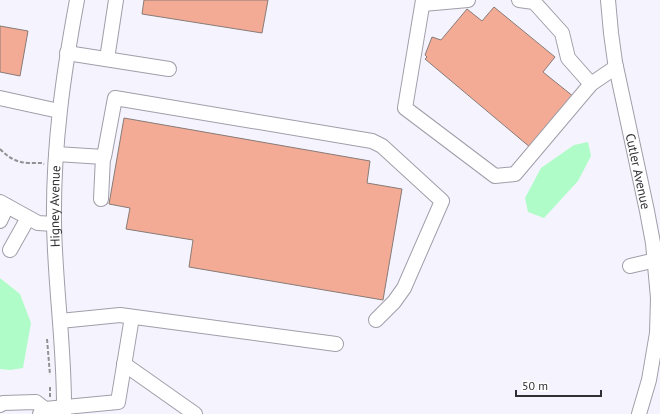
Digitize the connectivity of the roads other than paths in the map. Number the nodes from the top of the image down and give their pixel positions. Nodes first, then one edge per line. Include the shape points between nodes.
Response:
1 (116, 0) edge
2 (468, 0) edge
3 (519, 0) edge
4 (608, 0) edge
5 (74, 1) edge
6 (423, 2) edge
7 (67, 53) junction
8 (107, 59) junction
9 (616, 67) junction
10 (169, 69) dead end
11 (591, 84) junction
12 (0, 98) edge
13 (59, 111) junction
14 (56, 154) junction
15 (103, 157) junction
16 (101, 199) dead end
17 (4, 204) edge
18 (28, 218) junction
19 (0, 221) edge
20 (54, 224) junction
21 (10, 250) dead end
22 (657, 260) edge
23 (630, 266) dead end
24 (132, 317) junction
25 (376, 320) dead end
26 (60, 321) junction
27 (336, 344) dead end
28 (124, 364) junction
29 (0, 405) edge
30 (116, 408) edge
31 (64, 410) edge
32 (43, 411) edge
33 (195, 414) edge
34 (639, 414) edge

1 - 8 street
2 - 6 street
3 - 11 street via 534,2 562,33 568,58
4 - 9 street, Cutler Avenue
5 - 7 street, Higney Avenue
6 - 11 street via 405,108 495,176 515,174
7 - 8 street
7 - 13 street, Higney Avenue
8 - 10 street
9 - 11 street
9 - 22 street, Cutler Avenue
12 - 13 street
13 - 14 street, Higney Avenue
14 - 15 street
14 - 20 street, Higney Avenue
15 - 16 street
15 - 25 street via 115,98 372,140 382,146 442,201 404,288
17 - 18 street
17 - 19 street
18 - 20 street via 38,223
18 - 21 street
20 - 26 street, Higney Avenue
22 - 23 street
22 - 34 street, Cutler Avenue via 657,333 649,380
24 - 26 street via 120,315
24 - 27 street
24 - 28 street
26 - 31 street, Higney Avenue
28 - 30 street
28 - 33 street
29 - 32 street via 36,402
30 - 31 street
31 - 32 street

